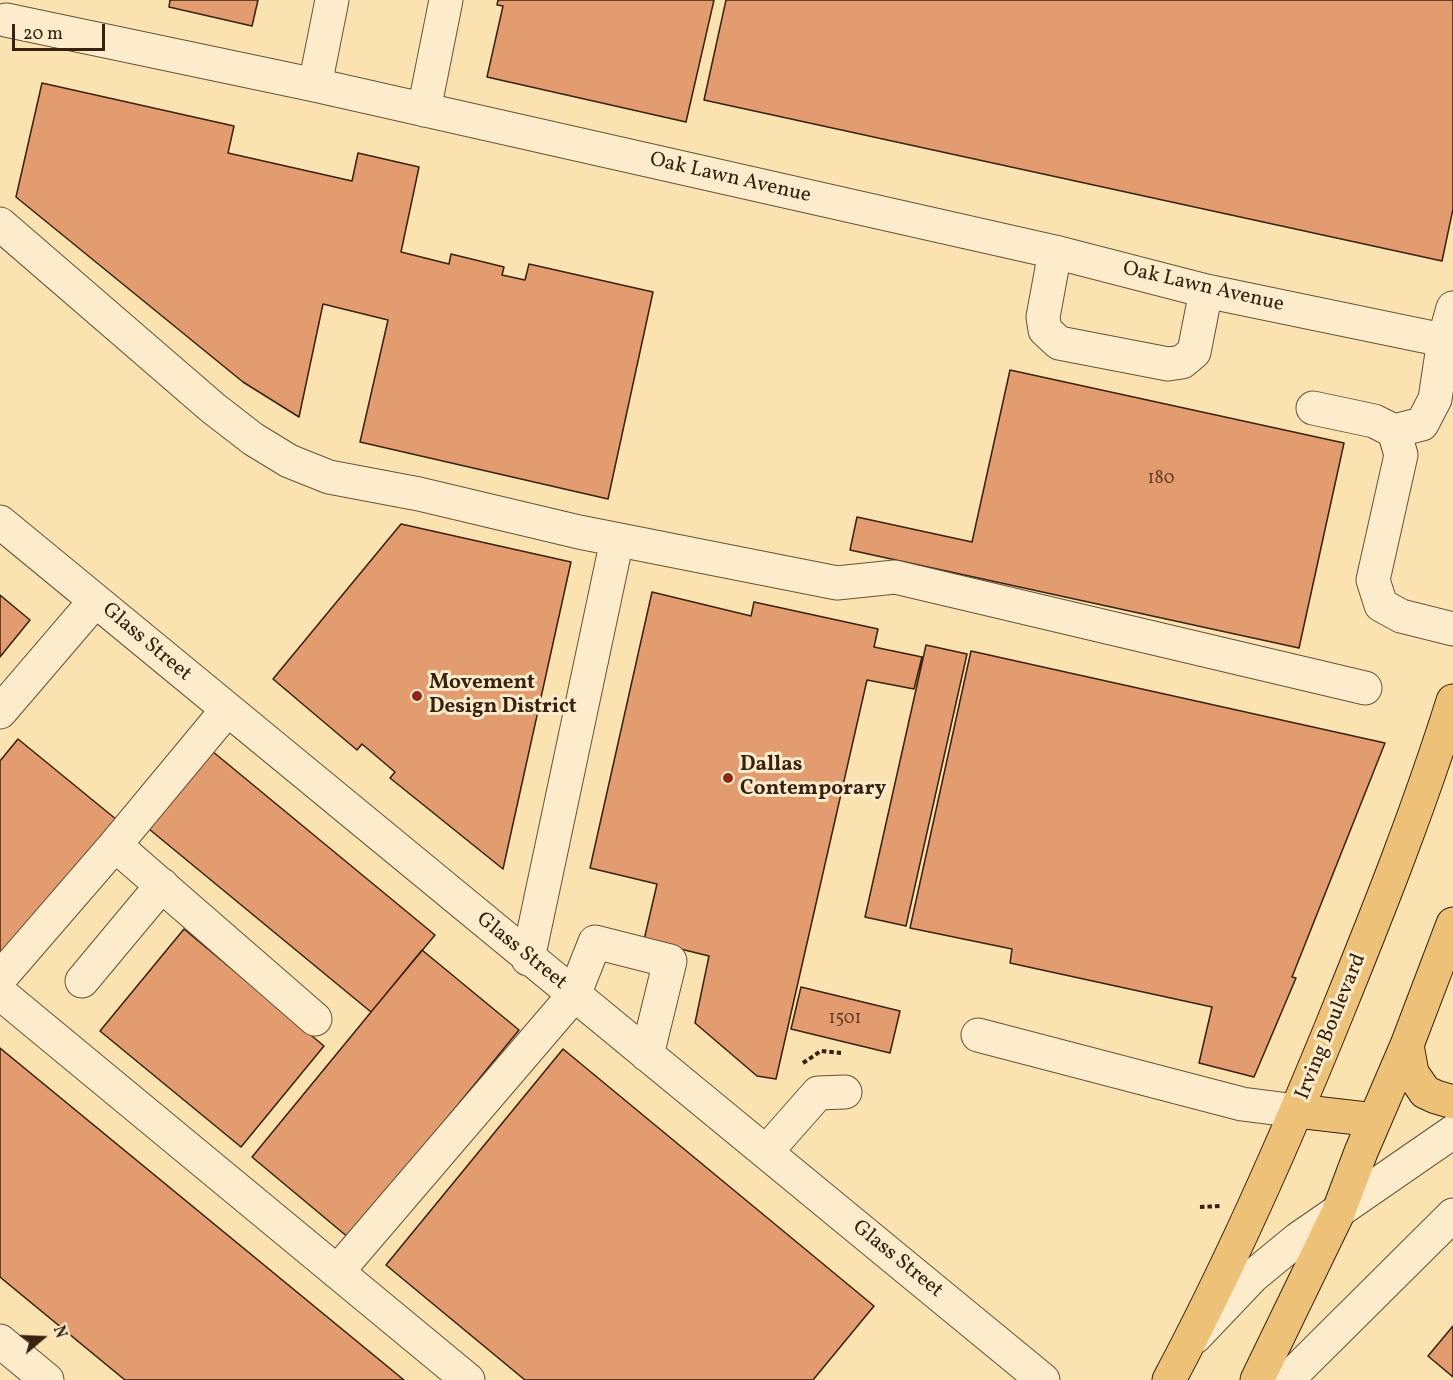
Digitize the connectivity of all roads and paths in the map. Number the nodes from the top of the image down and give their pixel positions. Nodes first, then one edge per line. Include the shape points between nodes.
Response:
1 (332, 0) edge
2 (446, 0) edge
3 (6, 18) edge
4 (315, 85) junction
5 (424, 110) junction
6 (0, 224) edge
7 (1055, 252) junction
8 (1206, 291) junction
9 (1453, 308) edge
10 (1449, 341) edge
11 (1313, 408) dead end
12 (1394, 431) junction
13 (0, 522) edge
14 (617, 540) junction
15 (95, 601) junction
16 (1453, 629) edge
17 (1365, 688) dead end
18 (1453, 701) edge
19 (227, 710) junction
20 (0, 712) edge
21 (116, 845) junction
22 (162, 885) junction
23 (1453, 924) edge
24 (528, 958) junction
25 (0, 978) edge
26 (82, 981) dead end
27 (0, 993) edge
28 (574, 995) junction
29 (315, 1019) dead end
30 (978, 1035) dead end
31 (1407, 1045) junction
32 (647, 1055) junction
33 (845, 1092) dead end
34 (1453, 1102) edge
35 (1297, 1112) junction
36 (1375, 1120) junction
37 (1453, 1132) edge
38 (766, 1152) junction
39 (1226, 1205) dead end
40 (1200, 1207) dead end
41 (1338, 1213) junction
42 (1453, 1215) edge
43 (337, 1272) junction
44 (0, 1341) edge
45 (1188, 1344) junction
46 (47, 1380) edge
47 (468, 1380) edge
48 (1043, 1380) edge
49 (1169, 1380) edge
50 (1257, 1380) edge
51 (1287, 1380) edge

1 - 4 street
2 - 5 street
3 - 4 street, Oak Lawn Avenue
4 - 5 street, Oak Lawn Avenue
5 - 7 street, Oak Lawn Avenue
6 - 14 street via 213,408 289,461 329,477
7 - 8 street, Oak Lawn Avenue
7 - 8 street via 1042,316 1045,330 1059,343 1168,364 1182,362 1194,352
8 - 10 street, Oak Lawn Avenue
9 - 10 street
10 - 12 street via 1435,399 1422,424
11 - 12 street via 1374,421
12 - 16 street via 1401,455 1373,580 1381,604 1401,616
13 - 15 street, Glass Street
14 - 17 street via 837,583 895,577
14 - 24 street
15 - 19 street, Glass Street
15 - 20 street
18 - 35 main road, Irving Boulevard via 1385,897
19 - 21 street
19 - 24 street, Glass Street
21 - 22 street
21 - 25 street
22 - 26 street
22 - 29 street
23 - 31 main road
24 - 28 street, Glass Street
27 - 43 street
28 - 32 street, Glass Street
28 - 32 street via 595,942 670,961
28 - 43 street
30 - 35 street via 1242,1104
31 - 34 main road via 1412,1073 1425,1092
31 - 36 main road
32 - 38 street, Glass Street
33 - 38 street via 818,1093
35 - 36 main road
35 - 45 main road, Irving Boulevard
36 - 41 main road
37 - 41 street
38 - 48 street, Glass Street
39 - 40 path
41 - 45 street via 1253,1276
41 - 50 main road
42 - 51 street
43 - 47 street
44 - 46 street
45 - 49 main road, Irving Boulevard

